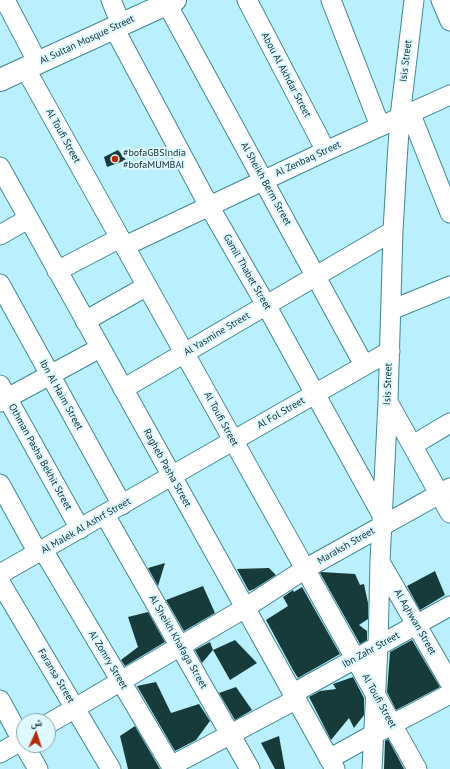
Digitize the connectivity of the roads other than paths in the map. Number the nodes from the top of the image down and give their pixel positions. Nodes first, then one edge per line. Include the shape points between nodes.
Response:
1 (5, 0) edge
2 (112, 0) edge
3 (247, 0) edge
4 (331, 0) edge
5 (414, 0) edge
6 (441, 0) edge
7 (171, 2) edge
8 (450, 21) edge
9 (118, 26) junction
10 (32, 66) junction
11 (0, 80) edge
12 (450, 95) edge
13 (405, 115) junction
14 (380, 126) junction
15 (326, 151) junction
16 (0, 167) edge
17 (264, 180) junction
18 (209, 206) junction
19 (450, 213) edge
20 (28, 219) junction
21 (393, 230) junction
22 (0, 235) edge
23 (122, 242) junction
24 (57, 271) junction
25 (316, 276) junction
26 (0, 284) edge
27 (147, 286) junction
28 (450, 286) edge
29 (266, 305) junction
30 (391, 310) junction
31 (85, 322) junction
32 (100, 348) junction
33 (390, 351) junction
34 (184, 353) junction
35 (364, 365) junction
36 (50, 375) junction
37 (123, 389) junction
38 (315, 393) junction
39 (3, 395) edge
40 (388, 402) junction
41 (450, 424) edge
42 (233, 441) junction
43 (413, 445) junction
44 (172, 476) junction
45 (0, 484) edge
46 (444, 491) edge
47 (122, 505) junction
48 (450, 513) edge
49 (105, 514) junction
50 (381, 521) junction
51 (80, 529) junction
52 (40, 551) junction
53 (380, 561) junction
54 (305, 569) junction
55 (0, 574) edge
56 (0, 582) edge
57 (450, 606) edge
58 (245, 608) junction
59 (416, 625) junction
60 (180, 646) junction
61 (378, 646) junction
62 (355, 659) junction
63 (121, 681) junction
64 (450, 683) edge
65 (450, 694) edge
66 (376, 695) junction
67 (294, 697) junction
68 (0, 700) edge
69 (75, 708) junction
70 (56, 719) edge
71 (392, 724) junction
72 (16, 728) edge
73 (230, 734) junction
74 (374, 734) junction
75 (16, 746) edge
76 (0, 753) edge
77 (30, 753) edge
78 (329, 765) edge
79 (172, 768) edge
80 (38, 769) edge
81 (111, 769) edge
82 (250, 769) edge
83 (372, 769) edge
84 (417, 769) edge

1 - 10 street, Al Toufi Street
2 - 9 street, Gamil Thabet Street
3 - 15 street, Abou Al Akhdar Street
4 - 14 street
5 - 13 street, Isis Street
6 - 8 street
7 - 9 main road, Al Sultan Mosque Street
7 - 17 street, Al Sheikh Berm Street
9 - 10 main road, Al Sultan Mosque Street
9 - 18 street, Gamil Thabet Street
10 - 11 main road, Al Sultan Mosque Street
10 - 23 street, Al Toufi Street
12 - 13 street, Al Zenbaq Street
13 - 14 street, Al Zenbaq Street
13 - 19 street
13 - 21 street, Isis Street
14 - 15 street, Al Zenbaq Street
15 - 17 street, Al Zenbaq Street
16 - 20 street, Ragheb Pasha Street
17 - 18 street, Al Zenbaq Street
17 - 25 street, Al Sheikh Berm Street
18 - 23 street, Al Zenbaq Street
18 - 29 street, Gamil Thabet Street
20 - 22 street
20 - 24 street, Ragheb Pasha Street
21 - 25 street, Al Yasmine Street
21 - 30 street, Isis Street
23 - 24 street, Al Zenbaq Street
23 - 27 street, Al Toufi Street
24 - 31 street, Ragheb Pasha Street
25 - 29 street, Al Yasmine Street
25 - 35 street, Al Sheikh Berm Street
26 - 36 street, Ibn Al Haim Street
27 - 31 street
27 - 34 street, Al Toufi Street
28 - 30 street
29 - 34 street, Al Yasmine Street
29 - 38 street, Gamil Thabet Street
30 - 33 street, Isis Street
31 - 32 street, Ragheb Pasha Street
32 - 36 street
32 - 37 street, Ragheb Pasha Street
33 - 35 street, Al Fol Street
33 - 40 street, Isis Street
34 - 37 street, Al Yasmine Street
34 - 42 street, Al Toufi Street
35 - 38 street, Al Fol Street
36 - 39 street
36 - 47 street, Ibn Al Haim Street
37 - 44 street, Ragheb Pasha Street
38 - 42 street, Al Fol Street
38 - 50 street, Gamil Thabet Street
39 - 51 street, Othman Pasha Bekhit Street
40 - 43 street
40 - 50 street, Isis Street
41 - 43 street
42 - 44 street, Al Fol Street
42 - 54 street, Al Toufi Street
43 - 46 street
44 - 47 street, Al Malek Al Ashrf Street
44 - 58 street, Ragheb Pasha Street
45 - 52 street, Al Zomry Street
46 - 48 street
46 - 50 street, Maraksh Street
47 - 49 street, Al Malek Al Ashrf Street
49 - 51 street, Al Malek Al Ashrf Street
49 - 60 street, Al Sheikh Khafaga Street
50 - 53 street, Isis Street
50 - 54 street, Maraksh Street
51 - 52 street, Al Malek Al Ashrf Street
52 - 55 street, Al Malek Al Ashrf Street
52 - 63 street, Al Zomry Street
53 - 59 street, Al Aqhwan Street
53 - 61 street, Isis Street
54 - 58 street, Maraksh Street
54 - 62 street, Al Toufi Street
56 - 69 street, Faransa Street
57 - 59 street, Ibn Zahr Street
58 - 60 street, Maraksh Street
58 - 67 street, Ragheb Pasha Street
59 - 61 street, Ibn Zahr Street
59 - 64 street, Al Aqhwan Street
60 - 63 street, Maraksh Street
60 - 73 street, Al Sheikh Khafaga Street
61 - 62 street, Ibn Zahr Street
61 - 66 street, Isis Street
62 - 66 street, Al Toufi Street
62 - 67 street, Ibn Zahr Street
63 - 69 street, Maraksh Street
63 - 79 street, Al Zomry Street
65 - 71 street
66 - 71 street, Al Toufi Street
66 - 74 street, Isis Street
67 - 73 street, Ibn Zahr Street
67 - 78 street, Ragheb Pasha Street
68 - 72 street
69 - 70 street, Maraksh Street
69 - 81 street, Faransa Street
71 - 74 street
71 - 84 street, Al Toufi Street
73 - 79 street, Ibn Zahr Street
73 - 82 street, Al Sheikh Khafaga Street
74 - 78 street
74 - 83 street, Isis Street
75 - 76 street
77 - 80 street

